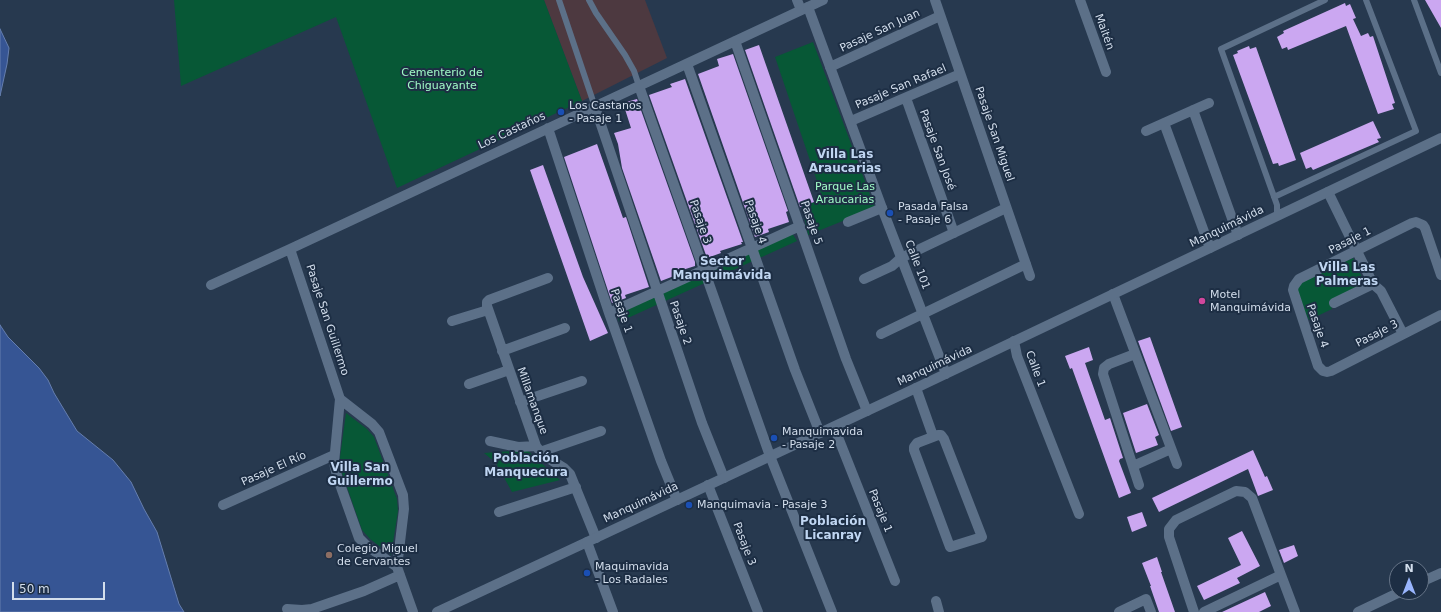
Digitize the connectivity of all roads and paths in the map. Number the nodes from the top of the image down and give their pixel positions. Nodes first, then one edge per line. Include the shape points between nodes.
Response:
1 (559, 0) edge
2 (589, 0) edge
3 (797, 0) edge
4 (824, 0) edge
5 (935, 0) edge
6 (1080, 0) edge
7 (1325, 0) edge
8 (1366, 0) edge
9 (1414, 0) edge
10 (804, 9) junction
11 (940, 16) junction
12 (735, 41) junction
13 (687, 64) junction
14 (830, 67) junction
15 (1106, 72) dead end
16 (1441, 73) edge
17 (960, 74) junction
18 (639, 86) junction
19 (906, 98) junction
20 (1209, 103) dead end
21 (595, 107) junction
22 (1192, 110) junction
23 (851, 121) junction
24 (1164, 123) junction
25 (548, 128) junction
26 (1146, 131) dead end
27 (1441, 138) edge
28 (1328, 192) junction
29 (1274, 197) junction
30 (882, 208) junction
31 (1006, 208) junction
32 (1277, 216) junction
33 (848, 222) dead end
34 (800, 226) junction
35 (954, 233) junction
36 (1238, 235) junction
37 (752, 248) junction
38 (1210, 248) junction
39 (290, 249) junction
40 (1356, 251) junction
41 (901, 258) junction
42 (1026, 264) junction
43 (704, 270) junction
44 (1441, 275) edge
45 (1030, 276) dead end
46 (548, 278) dead end
47 (864, 279) dead end
48 (1373, 284) junction
49 (211, 285) dead end
50 (1294, 286) joint
51 (657, 291) junction
52 (1113, 294) junction
53 (1334, 304) dead end
54 (488, 306) junction
55 (609, 313) junction
56 (922, 314) junction
57 (1441, 315) edge
58 (452, 321) dead end
59 (565, 328) dead end
60 (881, 334) dead end
61 (1403, 334) junction
62 (1014, 342) junction
63 (502, 351) junction
64 (1135, 354) junction
65 (509, 370) junction
66 (1323, 371) joint
67 (946, 374) junction
68 (582, 381) dead end
69 (469, 384) dead end
70 (916, 388) junction
71 (340, 399) junction
72 (520, 402) junction
73 (866, 411) junction
74 (834, 426) junction
75 (601, 431) dead end
76 (820, 433) junction
77 (933, 436) junction
78 (490, 441) dead end
79 (1171, 448) junction
80 (538, 449) junction
81 (334, 455) junction
82 (770, 456) junction
83 (1177, 464) dead end
84 (1133, 466) junction
85 (724, 478) junction
86 (708, 485) junction
87 (1139, 485) dead end
88 (576, 486) junction
89 (677, 500) junction
90 (223, 505) dead end
91 (499, 512) dead end
92 (1079, 514) dead end
93 (591, 540) junction
94 (398, 571) junction
95 (1441, 573) edge
96 (1281, 575) junction
97 (1429, 578) edge
98 (894, 581) dead end
99 (1389, 598) edge
100 (936, 602) dead end
101 (286, 609) dead end
102 (413, 612) edge
103 (437, 612) edge
104 (613, 612) edge
105 (758, 612) edge
106 (832, 612) edge
107 (939, 612) edge
108 (1119, 612) edge
109 (1151, 612) edge
110 (1194, 612) edge
111 (1204, 612) edge
112 (1295, 612) edge
113 (1360, 612) edge

1 - 21 lane
2 - 18 lane via 628,59
3 - 10 street, Calle 101
4 - 10 street, Los Castaños
5 - 11 street, Pasaje San Miguel
6 - 15 street, Maitén
7 - 29 lane via 1221,49
8 - 29 lane via 1416,131
9 - 16 lane
10 - 12 street, Los Castaños
10 - 14 street, Calle 101
11 - 14 street, Pasaje San Juan
11 - 17 street, Pasaje San Miguel
12 - 13 street, Los Castaños
12 - 34 street, Pasaje 5
13 - 18 street, Los Castaños
13 - 37 street, Pasaje 4
14 - 23 street, Calle 101
17 - 19 street, Pasaje San Rafael
17 - 31 street, Pasaje San Miguel
18 - 21 street, Los Castaños
18 - 43 street, Pasaje 3
19 - 23 street, Pasaje San Rafael
19 - 35 street, Pasaje San José
20 - 22 street
21 - 25 street, Los Castaños
21 - 51 street, Pasaje 2
22 - 24 street
22 - 36 street
23 - 30 street, Calle 101
24 - 26 street
24 - 38 street
25 - 39 street, Los Castaños
25 - 55 street, Pasaje 1
27 - 28 street, Manquimávida
28 - 32 street, Manquimávida
28 - 40 street
29 - 32 lane
30 - 33 street
30 - 41 street, Calle 101
31 - 35 street
31 - 42 street, Pasaje San Miguel
32 - 36 street, Manquimávida
34 - 37 street
34 - 73 street, Pasaje 5
35 - 41 street
36 - 38 street, Manquimávida
37 - 43 street
37 - 76 street, Pasaje 4 via 799,382
38 - 52 street, Manquimávida
39 - 49 street, Los Castaños
39 - 71 street, Pasaje San Guillermo
40 - 44 street, Pasaje 1 via 1412,223 1420,223 1425,228
40 - 48 street
40 - 50 street, Pasaje 1 via 1299,279
41 - 47 street via 892,266
41 - 56 street, Calle 101
42 - 45 street, Pasaje San Miguel
42 - 56 street
43 - 51 street
43 - 82 street, Pasaje 3
46 - 54 street via 489,300
48 - 53 street
48 - 61 street via 1381,291
50 - 66 street, Pasaje 4 via 1293,294 1318,366
51 - 55 street
51 - 85 street, Pasaje 2 via 702,423
52 - 62 street, Manquimávida
52 - 64 street
54 - 58 street
54 - 63 street, Millamanque
55 - 89 street, Pasaje 1
56 - 60 street
56 - 67 street, Calle 101
57 - 61 street, Pasaje 3
59 - 63 street
61 - 66 street, Pasaje 3 via 1331,371
62 - 67 street, Manquimávida
62 - 92 street, Calle 1 via 1017,356
63 - 65 street, Millamanque
64 - 79 street
64 - 84 street via 1109,364 1103,371
65 - 69 street
65 - 72 street, Millamanque
67 - 70 street, Manquimávida
68 - 72 street
70 - 73 street, Manquimávida
70 - 77 street
71 - 81 street, Pasaje San Guillermo
71 - 94 street via 379,432 403,495
72 - 80 street, Millamanque
73 - 74 street, Manquimávida
74 - 76 street, Manquimávida
74 - 98 street, Pasaje 1
75 - 80 street
76 - 82 street, Manquimávida
77 - 77 street via 917,443 914,450 950,547 982,536 944,439 941,435
78 - 80 street
79 - 83 street
79 - 84 street
80 - 88 street, Millamanque via 545,458 567,471
81 - 90 street, Pasaje El Río
81 - 94 street, Pasaje San Guillermo via 337,476 359,538
82 - 85 street, Manquimávida
82 - 106 street
84 - 87 street
85 - 86 street, Manquimávida
86 - 89 street, Manquimávida
86 - 105 street, Pasaje 3
88 - 91 street
88 - 93 street, Millamanque
89 - 93 street, Manquimávida
93 - 103 street, Manquimávida
93 - 104 street, Millamanque
94 - 101 street via 364,591 312,609
94 - 102 street
95 - 97 street
96 - 110 street via 1252,498 1245,492 1232,492 1176,520 1169,529 1168,537
96 - 111 street
96 - 112 street
99 - 113 street
100 - 107 street
108 - 109 street via 1146,599

